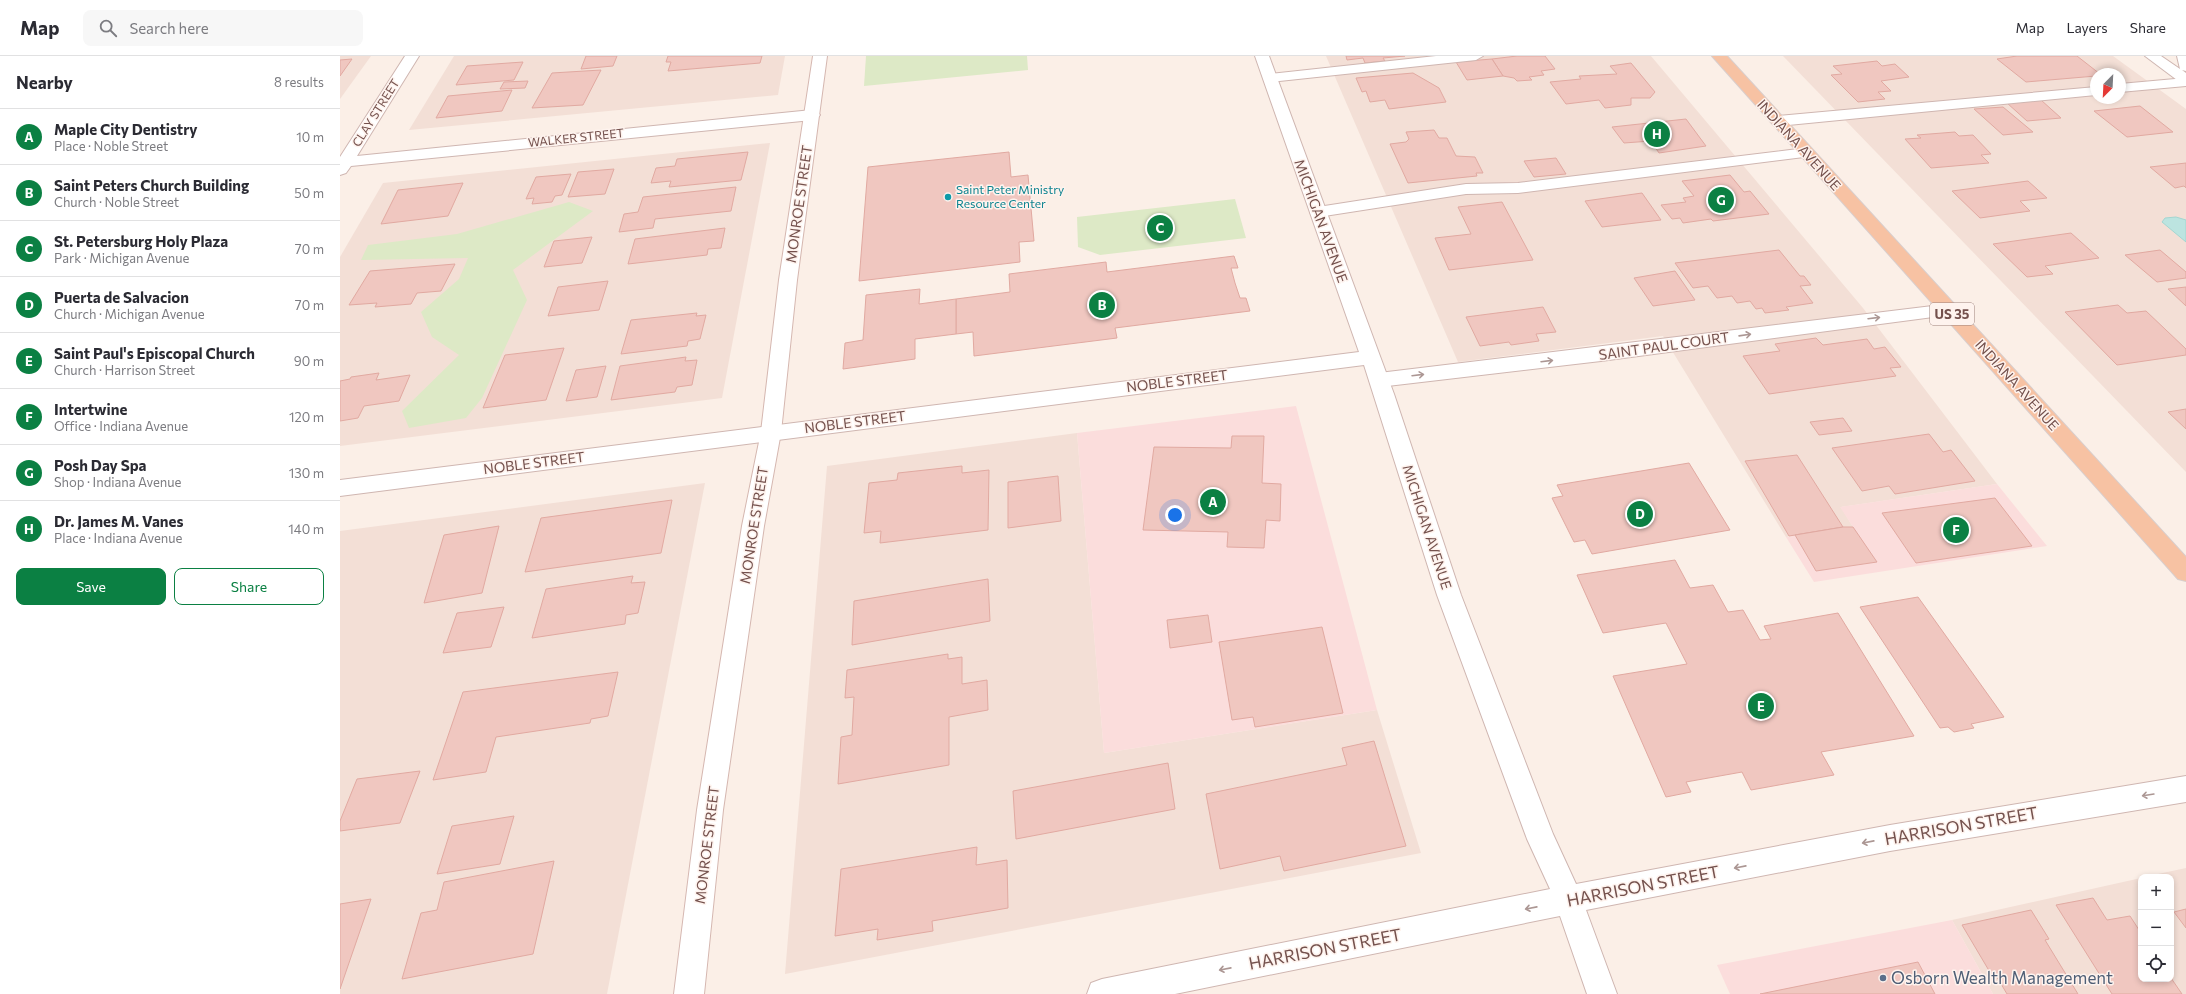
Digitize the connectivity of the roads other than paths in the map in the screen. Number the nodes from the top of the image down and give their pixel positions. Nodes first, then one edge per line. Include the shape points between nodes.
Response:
1 (412, 56) edge
2 (820, 56) edge
3 (1262, 56) edge
4 (1476, 56) edge
5 (1719, 56) edge
6 (2152, 56) edge
7 (2184, 56) edge
8 (2186, 67) edge
9 (1270, 78) junction
10 (2186, 81) edge
11 (2126, 87) edge
12 (2090, 92) edge
13 (812, 115) junction
14 (1778, 121) junction
15 (1806, 153) junction
16 (342, 164) edge
17 (1318, 212) junction
18 (1949, 310) junction
19 (1371, 357) junction
20 (1379, 380) junction
21 (771, 432) junction
22 (340, 488) edge
23 (2186, 572) edge
24 (2186, 789) edge
25 (1569, 901) junction
26 (689, 994) edge
27 (1102, 994) edge
28 (1602, 994) edge

1 - 16 street, CLAY STREET
2 - 13 street, MONROE STREET
3 - 9 street, MICHIGAN AVENUE
4 - 9 street
5 - 14 main road, INDIANA AVENUE / US 35
6 - 10 street
7 - 8 street
9 - 17 street, MICHIGAN AVENUE
10 - 11 street
12 - 14 street
13 - 16 street, WALKER STREET
13 - 21 street, MONROE STREET via 788,280
14 - 15 main road, INDIANA AVENUE / US 35
15 - 17 street via 1518,188 1466,189
15 - 18 main road, INDIANA AVENUE / US 35
17 - 19 street, MICHIGAN AVENUE
20 -> 18 street, SAINT PAUL COURT
18 - 23 main road, INDIANA AVENUE / US 35
19 - 20 street, MICHIGAN AVENUE
19 - 21 street, NOBLE STREET
20 - 25 street, MICHIGAN AVENUE via 1449,595 1541,839
21 - 22 street, NOBLE STREET
21 - 26 street, MONROE STREET via 753,526 710,810
24 -> 25 street, HARRISON STREET via 1890,838
25 -> 27 street, HARRISON STREET
25 - 28 street, MICHIGAN AVENUE

